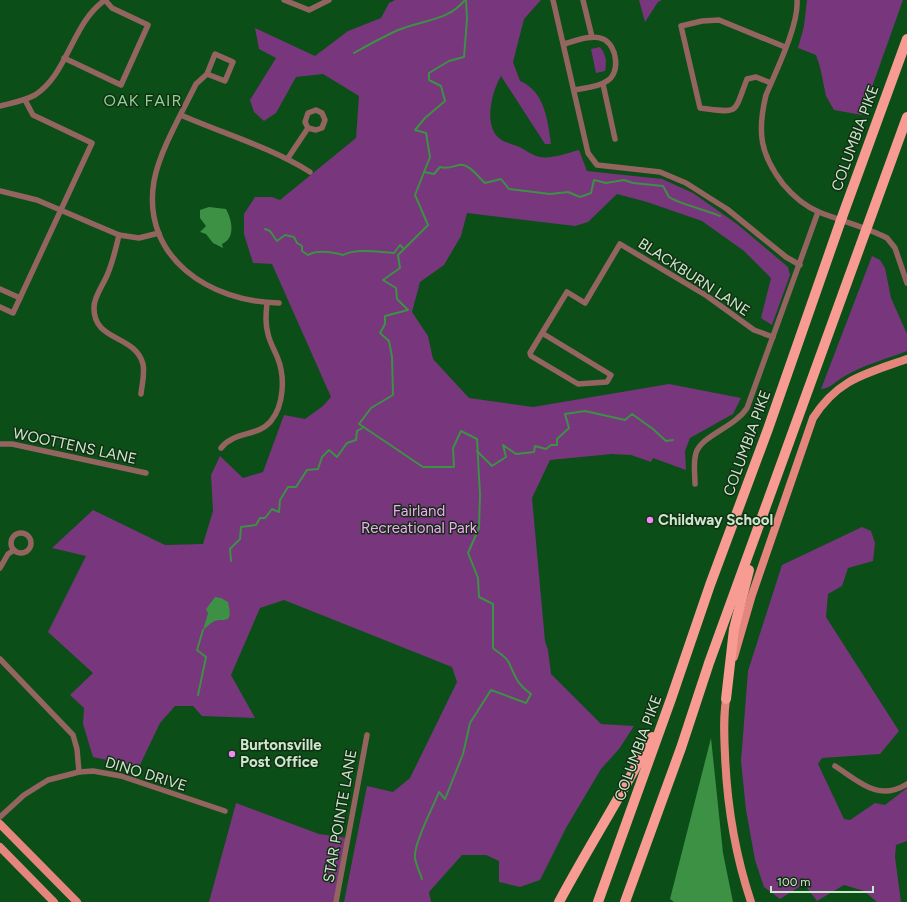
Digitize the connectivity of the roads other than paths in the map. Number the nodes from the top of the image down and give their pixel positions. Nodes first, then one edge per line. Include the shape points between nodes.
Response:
1 (105, 0) edge
2 (284, 0) edge
3 (329, 0) edge
4 (553, 0) edge
5 (584, 0) edge
6 (797, 0) edge
7 (592, 37) junction
8 (907, 39) edge
9 (564, 44) junction
10 (784, 47) junction
11 (64, 58) junction
12 (207, 74) junction
13 (771, 83) junction
14 (603, 84) junction
15 (574, 90) junction
16 (25, 100) junction
17 (0, 106) edge
18 (181, 115) junction
19 (907, 117) edge
20 (308, 128) dead end
21 (615, 139) dead end
22 (288, 158) junction
23 (310, 172) dead end
24 (0, 191) edge
25 (61, 210) junction
26 (818, 212) junction
27 (841, 220) junction
28 (866, 230) junction
29 (159, 233) junction
30 (119, 235) junction
31 (800, 265) junction
32 (907, 283) edge
33 (0, 289) edge
34 (20, 298) junction
35 (267, 303) junction
36 (279, 303) dead end
37 (0, 307) edge
38 (542, 333) junction
39 (773, 337) junction
40 (907, 359) edge
41 (141, 394) dead end
42 (0, 444) edge
43 (221, 448) dead end
44 (146, 473) dead end
45 (776, 478) junction
46 (695, 484) dead end
47 (14, 550) dead end
48 (0, 568) edge
49 (0, 659) edge
50 (671, 699) junction
51 (726, 699) junction
52 (367, 735) dead end
53 (835, 766) dead end
54 (78, 772) junction
55 (907, 784) edge
56 (225, 811) dead end
57 (0, 817) edge
58 (0, 824) edge
59 (0, 847) edge
60 (54, 902) edge
61 (77, 902) edge
62 (336, 902) edge
63 (559, 902) edge
64 (598, 902) edge
65 (625, 902) edge
66 (751, 902) edge

1 - 11 street via 90,13
1 - 11 street via 112,8 148,25 121,85
2 - 3 street via 309,10
4 - 9 street
5 - 7 street
6 - 10 street via 796,16
7 - 9 street
7 - 14 street via 604,39 613,50 615,72
8 - 27 highway, COLUMBIA PIKE
9 - 15 street
10 - 13 street
10 - 13 street via 719,20 681,26 700,108 730,112 735,109 747,79 756,76
11 - 16 street via 42,89
12 - 12 street via 225,81 233,62 215,54
12 - 18 street via 196,84
13 - 26 street via 761,118 765,154 787,188
14 - 15 street
14 - 21 street
15 - 31 street via 588,153 593,162 602,166 660,172 686,183 727,209 786,257
16 - 17 street
16 - 25 street via 33,115 92,143
18 - 22 street
18 - 29 street via 154,181 153,207
19 - 28 highway
20 - 22 street
22 - 23 street
24 - 25 street via 21,195
25 - 30 street
25 - 34 street
26 - 27 street
26 - 31 street
27 - 28 street
27 - 50 highway, COLUMBIA PIKE
28 - 32 street via 879,234 891,243
28 - 45 highway
29 - 30 street via 139,238
29 - 35 street via 175,261 201,283 223,293
30 - 41 street via 94,307 98,323 106,334 131,346 141,358 144,372
31 - 39 street
33 - 34 street
34 - 37 street via 13,313
35 - 36 street
35 - 43 street via 266,328 282,376 283,387 279,405 267,426 229,440
38 - 38 street, BLACKBURN LANE via 611,375 607,382 578,384 531,356 530,353
38 - 39 street, BLACKBURN LANE via 567,292 585,303 620,244 707,296 754,330
39 - 46 street via 753,394 742,416 698,448 694,461
40 - 51 main road via 845,384 828,397 813,418 750,603 734,657
42 - 44 street, WOOTTENS LANE via 12,444
45 - 51 highway via 734,629
45 - 65 highway
47 - 48 street via 8,554
49 - 54 street via 73,735 77,749
50 - 63 highway via 639,762
50 - 64 highway, COLUMBIA PIKE
51 - 66 main road via 724,740 729,810 740,865
52 - 62 street, STAR POINTE LANE
53 - 55 street via 873,790 895,792
54 - 56 street, DINO DRIVE via 114,774
54 - 57 street, DINO DRIVE via 48,780 24,795
58 - 61 main road
59 - 60 main road

